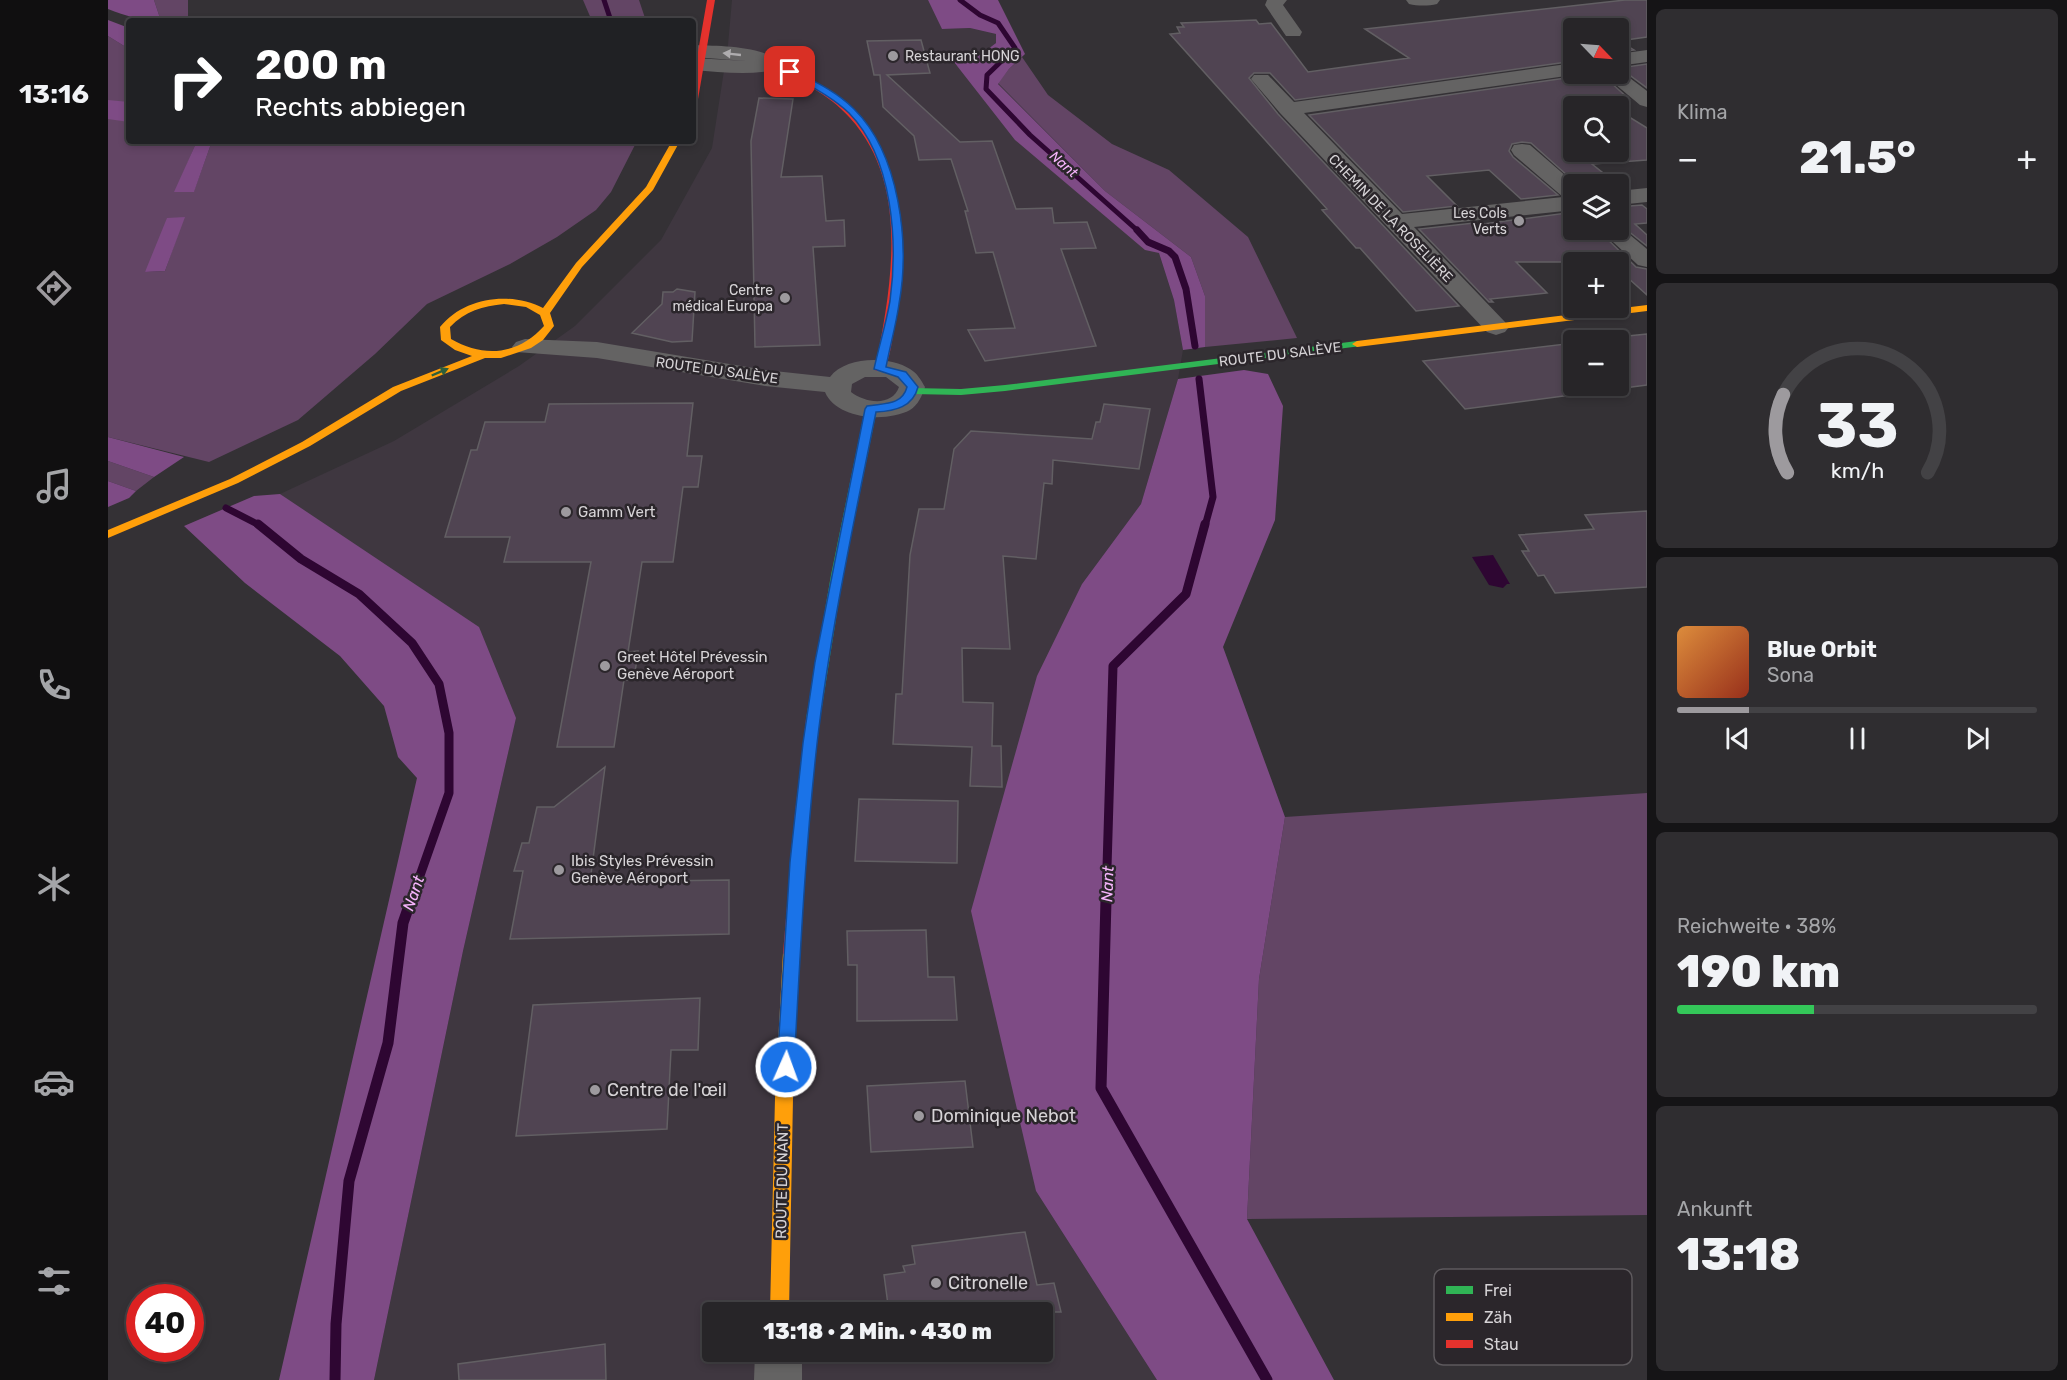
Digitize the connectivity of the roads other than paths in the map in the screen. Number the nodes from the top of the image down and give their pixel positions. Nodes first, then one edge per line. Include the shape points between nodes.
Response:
1 (711, 0) edge
2 (1278, 0) edge
3 (1415, 0) edge
4 (1431, 0) edge
5 (1293, 32) dead end
6 (1647, 56) edge
7 (697, 58) edge
8 (1629, 58) edge
9 (772, 66) joint
10 (1563, 71) edge
11 (1261, 79) dead end
12 (1626, 84) edge
13 (1647, 101) edge
14 (1287, 109) junction
15 (672, 144) edge
16 (1522, 150) dead end
17 (1563, 185) edge
18 (1647, 195) edge
19 (1629, 197) edge
20 (1563, 204) edge
21 (1395, 222) junction
22 (1623, 240) edge
23 (1646, 260) edge
24 (579, 265) junction
25 (554, 277) dead end
26 (527, 291) dead end
27 (504, 302) junction
28 (1647, 308) edge
29 (547, 319) junction
30 (1496, 327) junction
31 (525, 348) junction
32 (439, 349) junction
33 (597, 350) junction
34 (483, 355) junction
35 (880, 369) junction
36 (838, 386) junction
37 (397, 389) junction
38 (912, 391) junction
39 (871, 409) junction
40 (108, 534) edge
41 (779, 1302) edge
42 (779, 1362) edge
43 (778, 1380) edge

1 - 7 street
2 - 5 street via 1274,5
3 - 4 street
6 - 8 street
7 - 9 street
9 - 35 street via 808,81 851,111 871,136 885,166 893,202 898,262 895,302
10 - 14 street
11 - 14 street, CHEMIN DE LA ROSELIÈRE
12 - 13 street
14 - 21 street, CHEMIN DE LA ROSELIÈRE
15 - 24 street via 650,188
16 - 17 street
18 - 19 street
20 - 21 street
21 - 30 street, CHEMIN DE LA ROSELIÈRE
22 - 23 street
24 - 25 street
24 - 29 street
26 - 27 street
27 - 29 street via 528,304
27 - 32 street via 478,305 456,314 445,327
28 - 30 street, ROUTE DU SALÈVE
29 - 31 street via 540,339
29 - 33 street, ROUTE DU SALÈVE
30 - 38 street, ROUTE DU SALÈVE via 1005,388
31 - 33 street, ROUTE DU SALÈVE
31 - 34 street
32 - 34 street
32 - 37 street
33 - 36 street, ROUTE DU SALÈVE
37 -> 34 street
35 - 36 street via 849,374
35 - 38 street via 907,378
36 - 39 street via 838,394 845,401
37 - 40 street via 270,464
38 - 39 street via 902,403
39 - 41 street, ROUTE DU NANT via 821,662 798,862 784,1102
42 - 43 street

